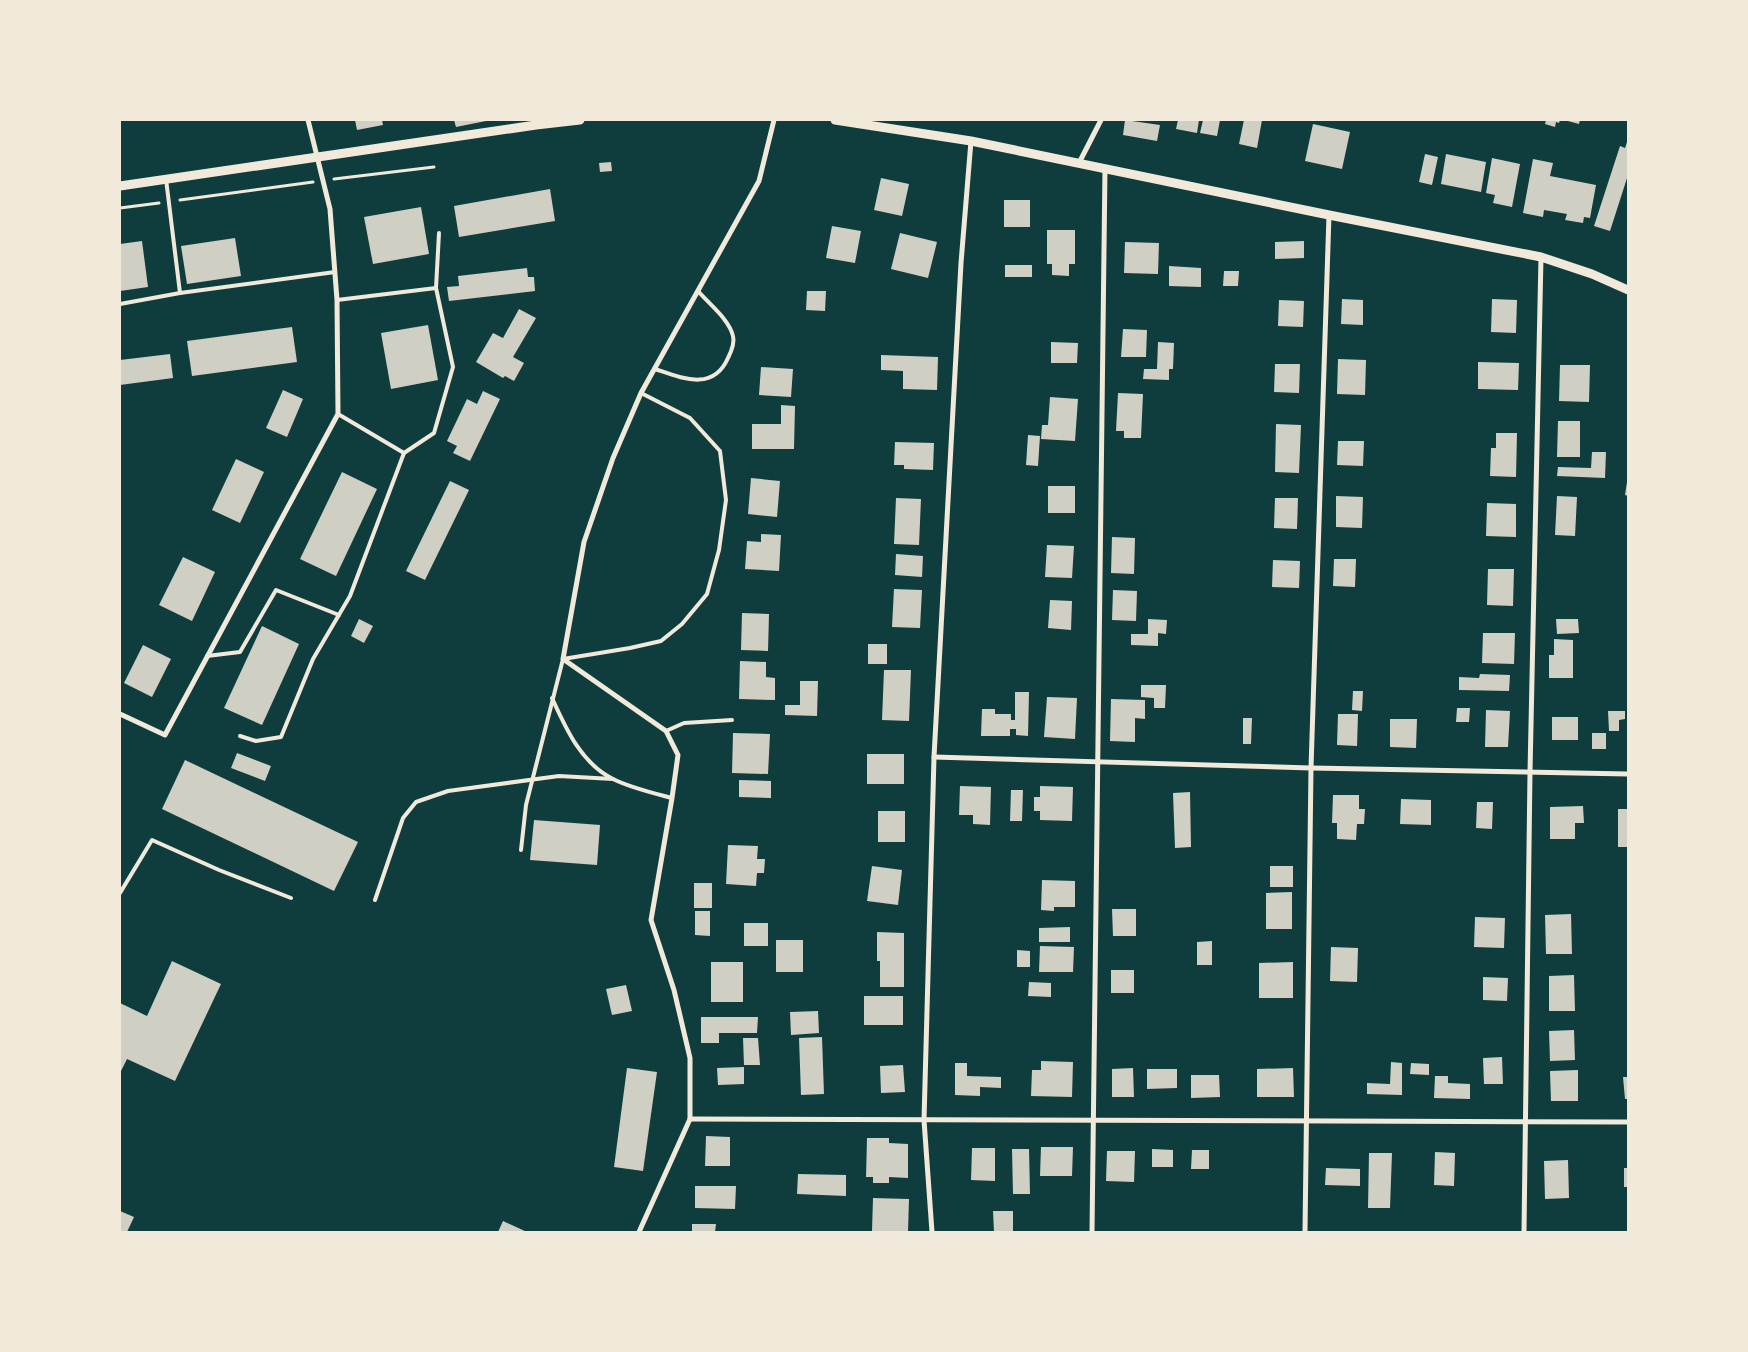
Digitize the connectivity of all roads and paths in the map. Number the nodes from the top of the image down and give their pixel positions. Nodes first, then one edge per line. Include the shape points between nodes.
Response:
1 (308, 120) edge
2 (580, 120) edge
3 (774, 120) edge
4 (835, 120) edge
5 (1101, 120) edge
6 (535, 122) edge
7 (972, 141) junction
8 (318, 157) junction
9 (1079, 163) junction
10 (434, 167) dead end
11 (1105, 168) junction
12 (166, 179) junction
13 (322, 181) junction
14 (120, 186) edge
15 (168, 202) junction
16 (120, 208) edge
17 (1329, 215) junction
18 (439, 233) dead end
19 (1541, 257) junction
20 (335, 272) junction
21 (436, 288) junction
22 (1628, 290) edge
23 (698, 291) junction
24 (180, 293) junction
25 (337, 300) junction
26 (120, 304) edge
27 (655, 368) junction
28 (641, 393) junction
29 (338, 414) junction
30 (404, 453) junction
31 (339, 615) junction
32 (207, 656) junction
33 (562, 659) junction
34 (552, 698) junction
35 (120, 714) edge
36 (732, 720) dead end
37 (666, 731) junction
38 (240, 736) dead end
39 (934, 756) junction
40 (1098, 762) junction
41 (1311, 768) junction
42 (1530, 772) junction
43 (1628, 774) edge
44 (613, 779) junction
45 (532, 780) junction
46 (672, 798) junction
47 (521, 850) dead end
48 (120, 893) edge
49 (291, 898) dead end
50 (375, 900) dead end
51 (690, 1119) junction
52 (924, 1120) junction
53 (1094, 1121) junction
54 (1306, 1121) junction
55 (1526, 1122) junction
56 (1628, 1122) edge
57 (639, 1232) edge
58 (932, 1232) edge
59 (1092, 1232) edge
60 (1305, 1232) edge
61 (1524, 1232) edge

1 - 8 street
2 - 6 street
3 - 23 street via 759,181
4 - 7 street
5 - 9 street
6 - 8 street
7 - 9 street
7 - 39 street via 961,263
8 - 12 street
8 - 13 street
9 - 11 street
10 - 13 path
11 - 17 street
11 - 40 street
12 - 14 street
12 - 15 lane
13 - 15 path
13 - 20 street via 330,209
15 - 16 path
15 - 24 lane
17 - 19 street
17 - 41 street
18 - 21 lane
19 - 22 street
19 - 42 street
20 - 24 lane
20 - 25 street
21 - 25 lane
21 - 30 lane via 453,367 434,433
23 - 27 street
23 - 27 lane via 727,324 734,338 725,365 716,376 699,381
24 - 26 lane
25 - 29 street
27 - 28 street
28 - 33 street via 613,458 584,542
28 - 33 lane via 690,418 720,451 726,500 720,550 707,594 682,624 661,640
29 - 30 lane
29 - 32 street
30 - 31 lane via 350,596
31 - 32 lane via 276,590 240,652
31 - 38 lane via 313,659 281,737 256,741
32 - 35 street via 165,735
33 - 34 lane
33 - 37 street
34 - 44 lane via 568,734 588,761
34 - 45 lane
36 - 37 lane via 684,723
37 - 46 street via 678,755
39 - 40 street
39 - 52 street
40 - 41 street
40 - 53 street
41 - 42 street
41 - 54 street
42 - 43 street
42 - 55 street
44 - 45 lane via 559,776
44 - 46 lane
45 - 47 lane
45 - 50 lane via 448,791 416,802 404,818
46 - 51 street via 651,920 674,990 690,1058
48 - 49 lane via 152,840
51 - 52 street
51 - 57 street
52 - 53 street
52 - 58 street
53 - 54 street
53 - 59 street
54 - 55 street
54 - 60 street
55 - 56 street
55 - 61 street

